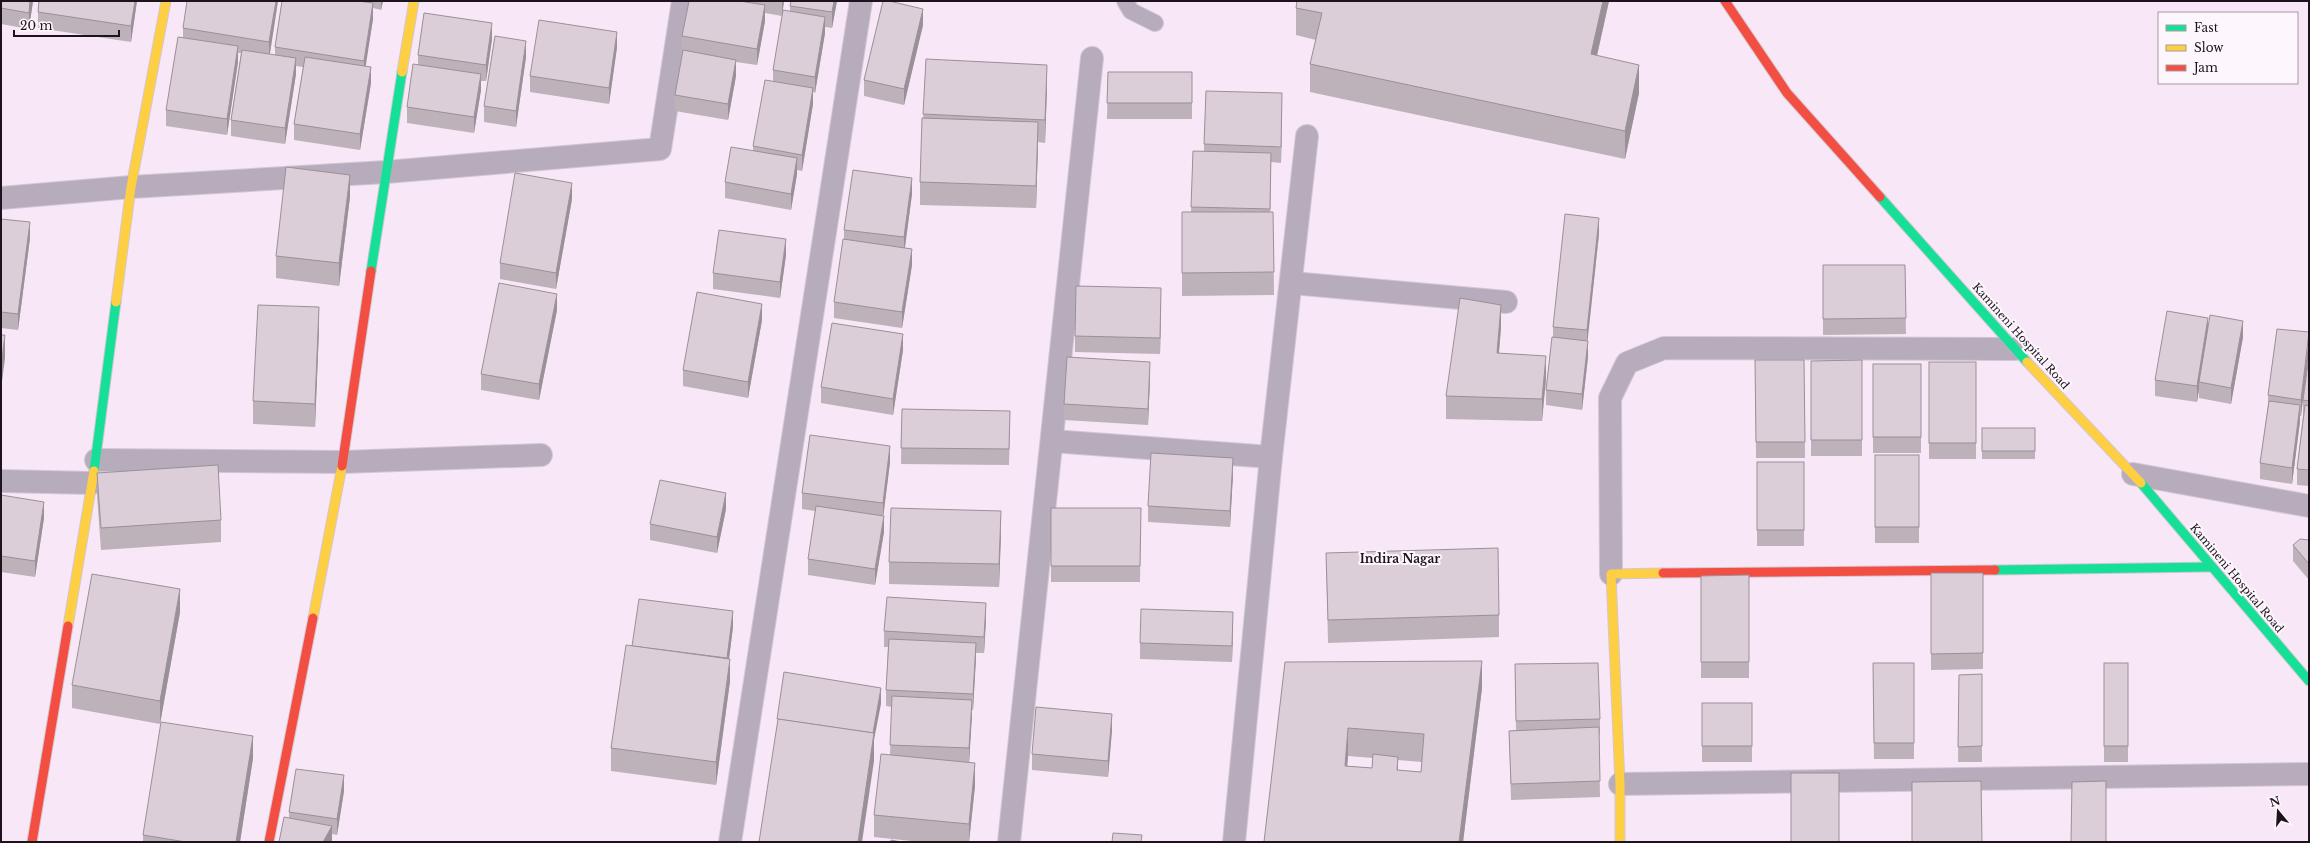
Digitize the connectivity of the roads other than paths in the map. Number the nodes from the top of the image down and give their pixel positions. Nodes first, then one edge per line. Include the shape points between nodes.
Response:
1 (166, 1) edge
2 (414, 1) edge
3 (683, 1) edge
4 (861, 1) edge
5 (1125, 1) edge
6 (1725, 1) edge
7 (1155, 23) dead end
8 (1092, 58) dead end
9 (1307, 136) dead end
10 (386, 172) junction
11 (131, 187) junction
12 (1, 198) edge
13 (1292, 282) junction
14 (1506, 302) dead end
15 (2015, 349) junction
16 (1052, 441) junction
17 (541, 455) dead end
18 (1271, 457) junction
19 (96, 460) junction
20 (343, 462) junction
21 (2133, 474) junction
22 (1, 481) edge
23 (92, 483) junction
24 (2309, 506) edge
25 (2212, 568) junction
26 (1611, 574) junction
27 (2309, 681) edge
28 (2309, 774) edge
29 (1620, 784) junction
30 (32, 842) edge
31 (269, 842) edge
32 (730, 842) edge
33 (1009, 842) edge
34 (1234, 842) edge
35 (1620, 842) edge

1 - 11 street
2 - 10 street
3 - 10 street via 660,149
4 - 32 street
5 - 7 lane via 1131,10
6 - 15 street, Kamineni Hospital Road via 1787,93
8 - 16 street
9 - 13 street
10 - 11 street
10 - 20 street
11 - 12 street
11 - 19 street
13 - 14 street
13 - 18 street
15 - 21 street, Kamineni Hospital Road
15 - 26 street via 1664,348 1627,363 1610,398
16 - 18 street
16 - 33 street
17 - 20 street
18 - 34 street
19 - 20 street
19 - 23 street
20 - 31 street
21 - 24 street
21 - 25 street, Kamineni Hospital Road
22 - 23 street
23 - 30 street
25 - 26 street
25 - 27 street, Kamineni Hospital Road
26 - 29 street
28 - 29 street
29 - 35 street

